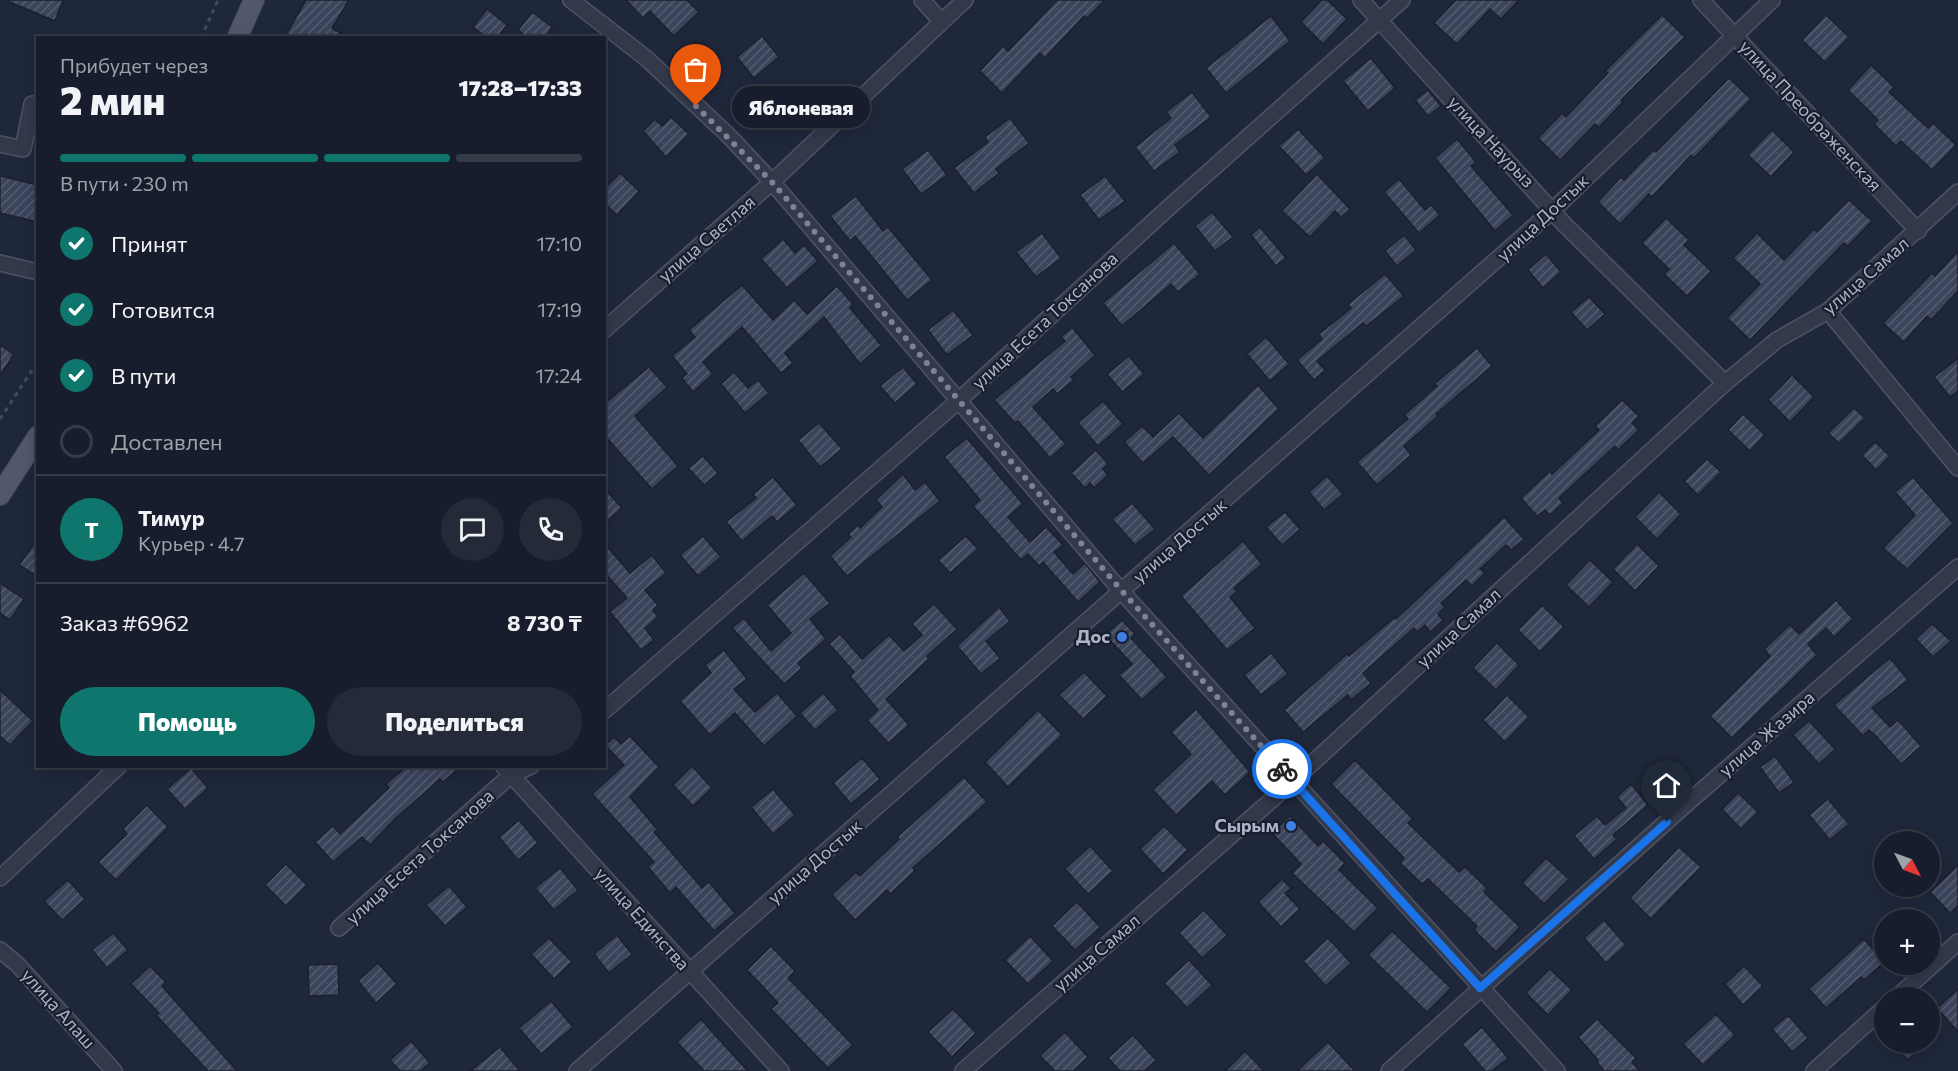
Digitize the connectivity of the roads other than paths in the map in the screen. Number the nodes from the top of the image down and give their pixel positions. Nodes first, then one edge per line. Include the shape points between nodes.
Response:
1 (254, 0) edge
2 (571, 0) edge
3 (922, 0) edge
4 (965, 0) edge
5 (1361, 0) edge
6 (1402, 0) edge
7 (1701, 0) edge
8 (1772, 0) edge
9 (941, 21) junction
10 (1380, 21) junction
11 (238, 36) edge
12 (1734, 36) junction
13 (32, 104) dead end
14 (0, 144) edge
15 (772, 182) junction
16 (1958, 192) edge
17 (1553, 210) junction
18 (1918, 231) junction
19 (0, 263) edge
20 (36, 272) edge
21 (1828, 311) junction
22 (606, 328) edge
23 (1725, 383) junction
24 (957, 402) junction
25 (36, 439) edge
26 (1958, 468) edge
27 (0, 495) edge
28 (1958, 567) edge
29 (1122, 591) junction
30 (606, 709) edge
31 (117, 768) edge
32 (507, 771) edge
33 (1293, 781) junction
34 (0, 878) edge
35 (339, 928) dead end
36 (1958, 942) edge
37 (0, 950) edge
38 (690, 971) junction
39 (1908, 987) edge
40 (1480, 988) junction
41 (1874, 1017) edge
42 (114, 1071) edge
43 (577, 1071) edge
44 (781, 1071) edge
45 (963, 1071) edge
46 (1389, 1071) edge
47 (1557, 1071) edge
48 (1814, 1071) edge

1 - 11 main road
2 - 15 street via 646,58
3 - 9 street
4 - 9 street, улица Светлая
5 - 10 street, улица Наурыз
6 - 10 street, улица Есета Токсанова
7 - 12 street, улица Преображенская
8 - 12 street, улица Достык
9 - 15 street, улица Светлая
10 - 17 street, улица Наурыз
10 - 24 street, улица Есета Токсанова
12 - 17 street, улица Достык
12 - 18 street, улица Преображенская
13 - 14 street via 23,149
15 - 22 street, улица Светлая
15 - 24 street
16 - 18 street, улица Самал
17 - 23 street, улица Наурыз
17 - 29 street, улица Достык
18 - 21 street, улица Самал
19 - 20 street
21 - 23 street, улица Самал via 1777,340
21 - 26 street
23 - 33 street, улица Самал
24 - 29 street
24 - 30 street, улица Есета Токсанова
25 - 27 main road
28 - 40 street, улица Жазира
29 - 33 street
29 - 38 street, улица Достык
31 - 34 street
32 - 35 street, улица Есета Токсанова
32 - 38 street, улица Единства
33 - 40 street
33 - 45 street, улица Самал
36 - 39 street
37 - 42 street, улица Алаш
38 - 43 street, улица Достык
38 - 44 street, улица Единства
40 - 46 street, улица Жазира
40 - 47 street
41 - 48 street

